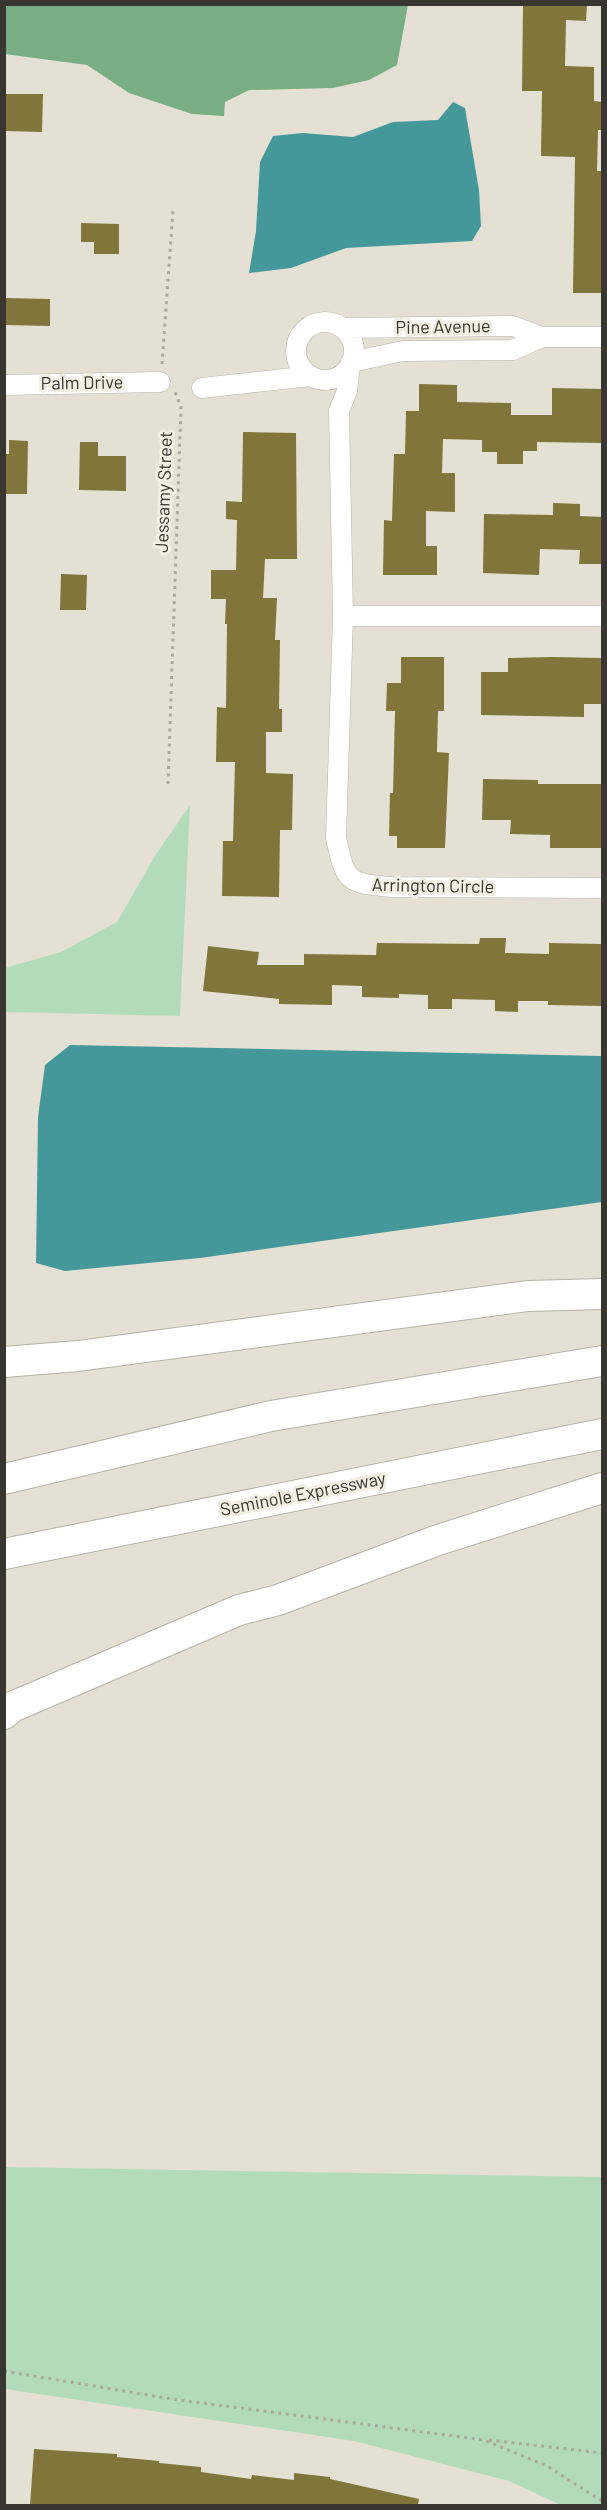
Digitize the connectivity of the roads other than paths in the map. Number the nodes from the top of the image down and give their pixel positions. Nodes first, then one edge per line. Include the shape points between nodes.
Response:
1 (343, 328) junction
2 (542, 337) junction
3 (603, 337) edge
4 (351, 364) junction
5 (314, 377) junction
6 (160, 382) road end
7 (4, 384) edge
8 (202, 388) dead end
9 (339, 411) junction
10 (343, 616) junction
11 (603, 616) edge
12 (603, 888) edge
13 (603, 1294) edge
14 (603, 1361) edge
15 (4, 1362) edge
16 (603, 1434) edge
17 (4, 1479) edge
18 (603, 1488) edge
19 (4, 1554) edge
20 (278, 1600) junction
21 (4, 1714) edge
22 (4, 1720) edge

1 - 2 street, Pine Avenue via 513,326
1 - 4 street via 354,345
1 - 5 street, Pine Avenue via 326,322 309,326 303,333 296,351 298,361
2 - 3 street, Pine Avenue
2 - 4 street, Pine Avenue via 513,350 403,351
4 - 5 street, Pine Avenue via 340,376
4 - 9 street, Arrington Circle
5 - 8 street, Pine Avenue
5 - 9 street
6 - 7 street, Palm Drive
9 - 10 street, Arrington Circle
10 - 11 street
10 - 12 street, Arrington Circle via 336,838 342,869 357,884
13 - 15 highway via 528,1296 78,1356
14 - 17 highway via 271,1416
16 - 19 highway, Seminole Expressway
18 - 20 highway via 438,1540
20 - 21 highway via 239,1610 180,1634 12,1707
20 - 22 highway via 243,1624 38,1711

